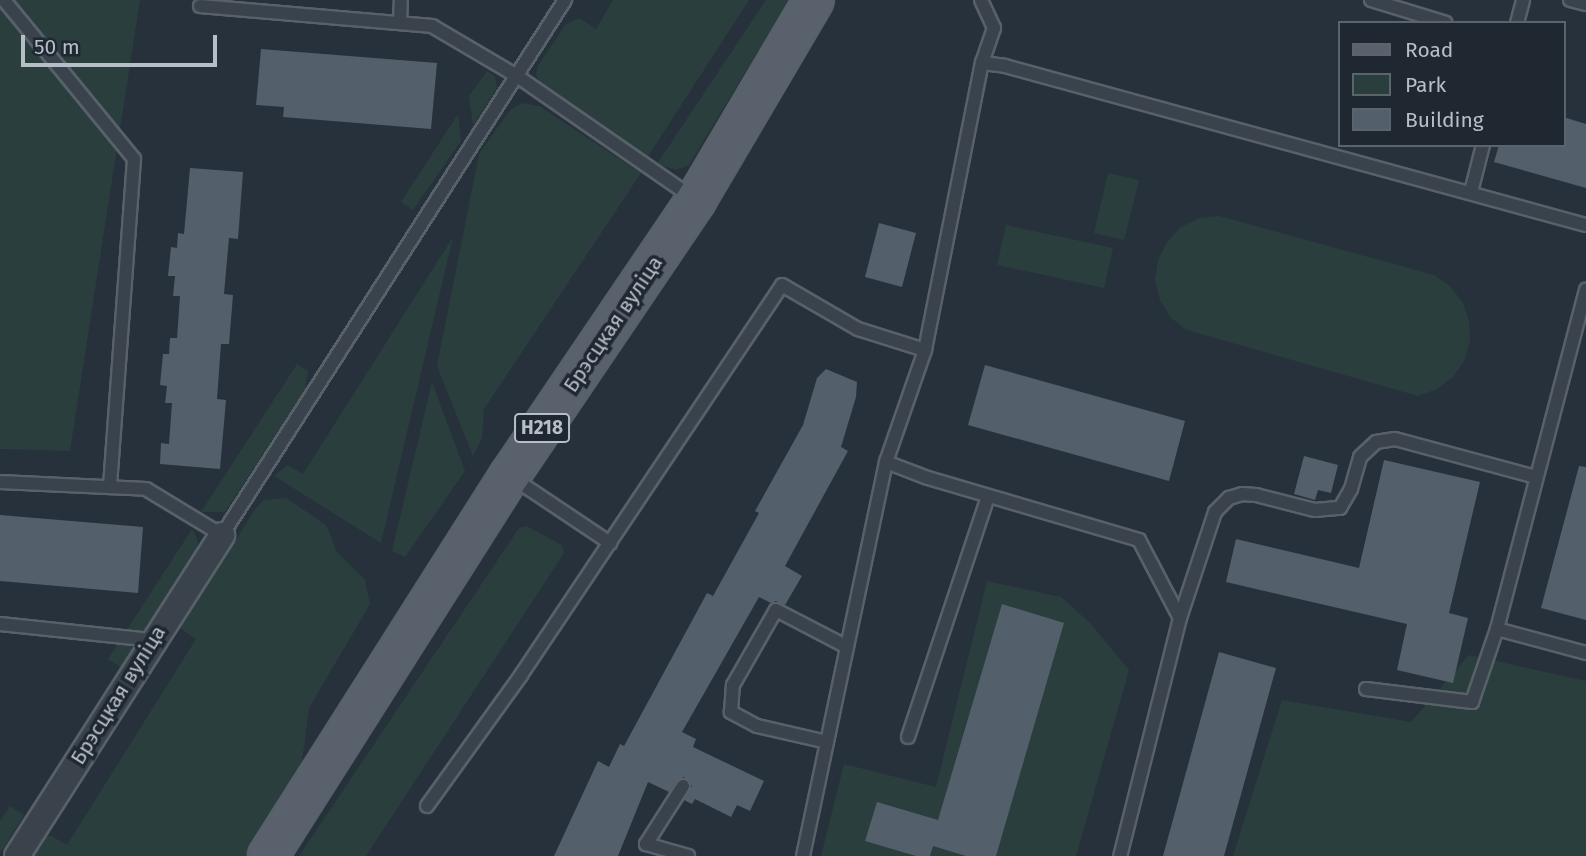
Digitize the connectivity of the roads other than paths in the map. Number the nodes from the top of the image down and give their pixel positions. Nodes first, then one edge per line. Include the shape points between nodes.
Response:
1 (4, 0) edge
2 (401, 0) edge
3 (565, 0) edge
4 (814, 0) edge
5 (981, 0) edge
6 (1371, 0) edge
7 (1523, 0) edge
8 (1570, 0) edge
9 (1586, 4) edge
10 (200, 6) dead end
11 (1439, 21) edge
12 (1518, 21) edge
13 (400, 23) junction
14 (982, 63) junction
15 (517, 76) junction
16 (1482, 147) edge
17 (1471, 192) junction
18 (696, 200) junction
19 (1586, 225) edge
20 (1586, 289) edge
21 (925, 350) junction
22 (886, 462) junction
23 (510, 475) junction
24 (1536, 477) junction
25 (0, 482) edge
26 (110, 487) junction
27 (988, 496) junction
28 (222, 535) junction
29 (610, 543) junction
30 (1180, 618) junction
31 (0, 624) edge
32 (1496, 629) junction
33 (153, 640) junction
34 (847, 648) junction
35 (1586, 653) edge
36 (1366, 689) dead end
37 (908, 737) dead end
38 (827, 742) junction
39 (683, 786) dead end
40 (427, 806) dead end
41 (17, 856) edge
42 (268, 856) edge
43 (688, 856) edge
44 (803, 856) edge
45 (1119, 856) edge

1 - 26 lane via 134,159
2 - 13 lane
3 - 15 lane
4 - 18 main road, Брэсцкая вуліца / Н218
5 - 14 lane via 994,28
6 - 11 lane
7 - 12 lane
8 - 9 lane
10 - 13 lane
13 - 15 lane via 432,26
14 - 17 lane
14 - 21 lane
15 - 18 lane
15 - 28 lane
16 - 17 lane
17 - 19 lane
18 - 23 main road, Брэсцкая вуліца / Н218
20 - 24 lane
21 - 22 lane
21 - 29 lane via 858,329 782,285
22 - 27 lane
22 - 34 lane
23 - 29 lane
23 - 42 main road, Брэсцкая вуліца / Н218
24 - 30 lane via 1395,439 1376,442 1360,457 1340,508 1315,510 1256,495 1229,498 1215,512
24 - 32 lane
25 - 26 lane
26 - 28 lane via 146,489
27 - 30 lane via 1139,540
27 - 37 lane
28 - 33 street, Брэсцкая вуліца
29 - 40 lane
30 - 45 lane
31 - 33 lane
32 - 35 lane
32 - 36 lane via 1472,702
33 - 41 street, Брэсцкая вуліца
34 - 38 lane
34 - 38 lane via 776,610 733,685 731,712 757,726
38 - 44 lane
39 - 43 lane via 646,844

